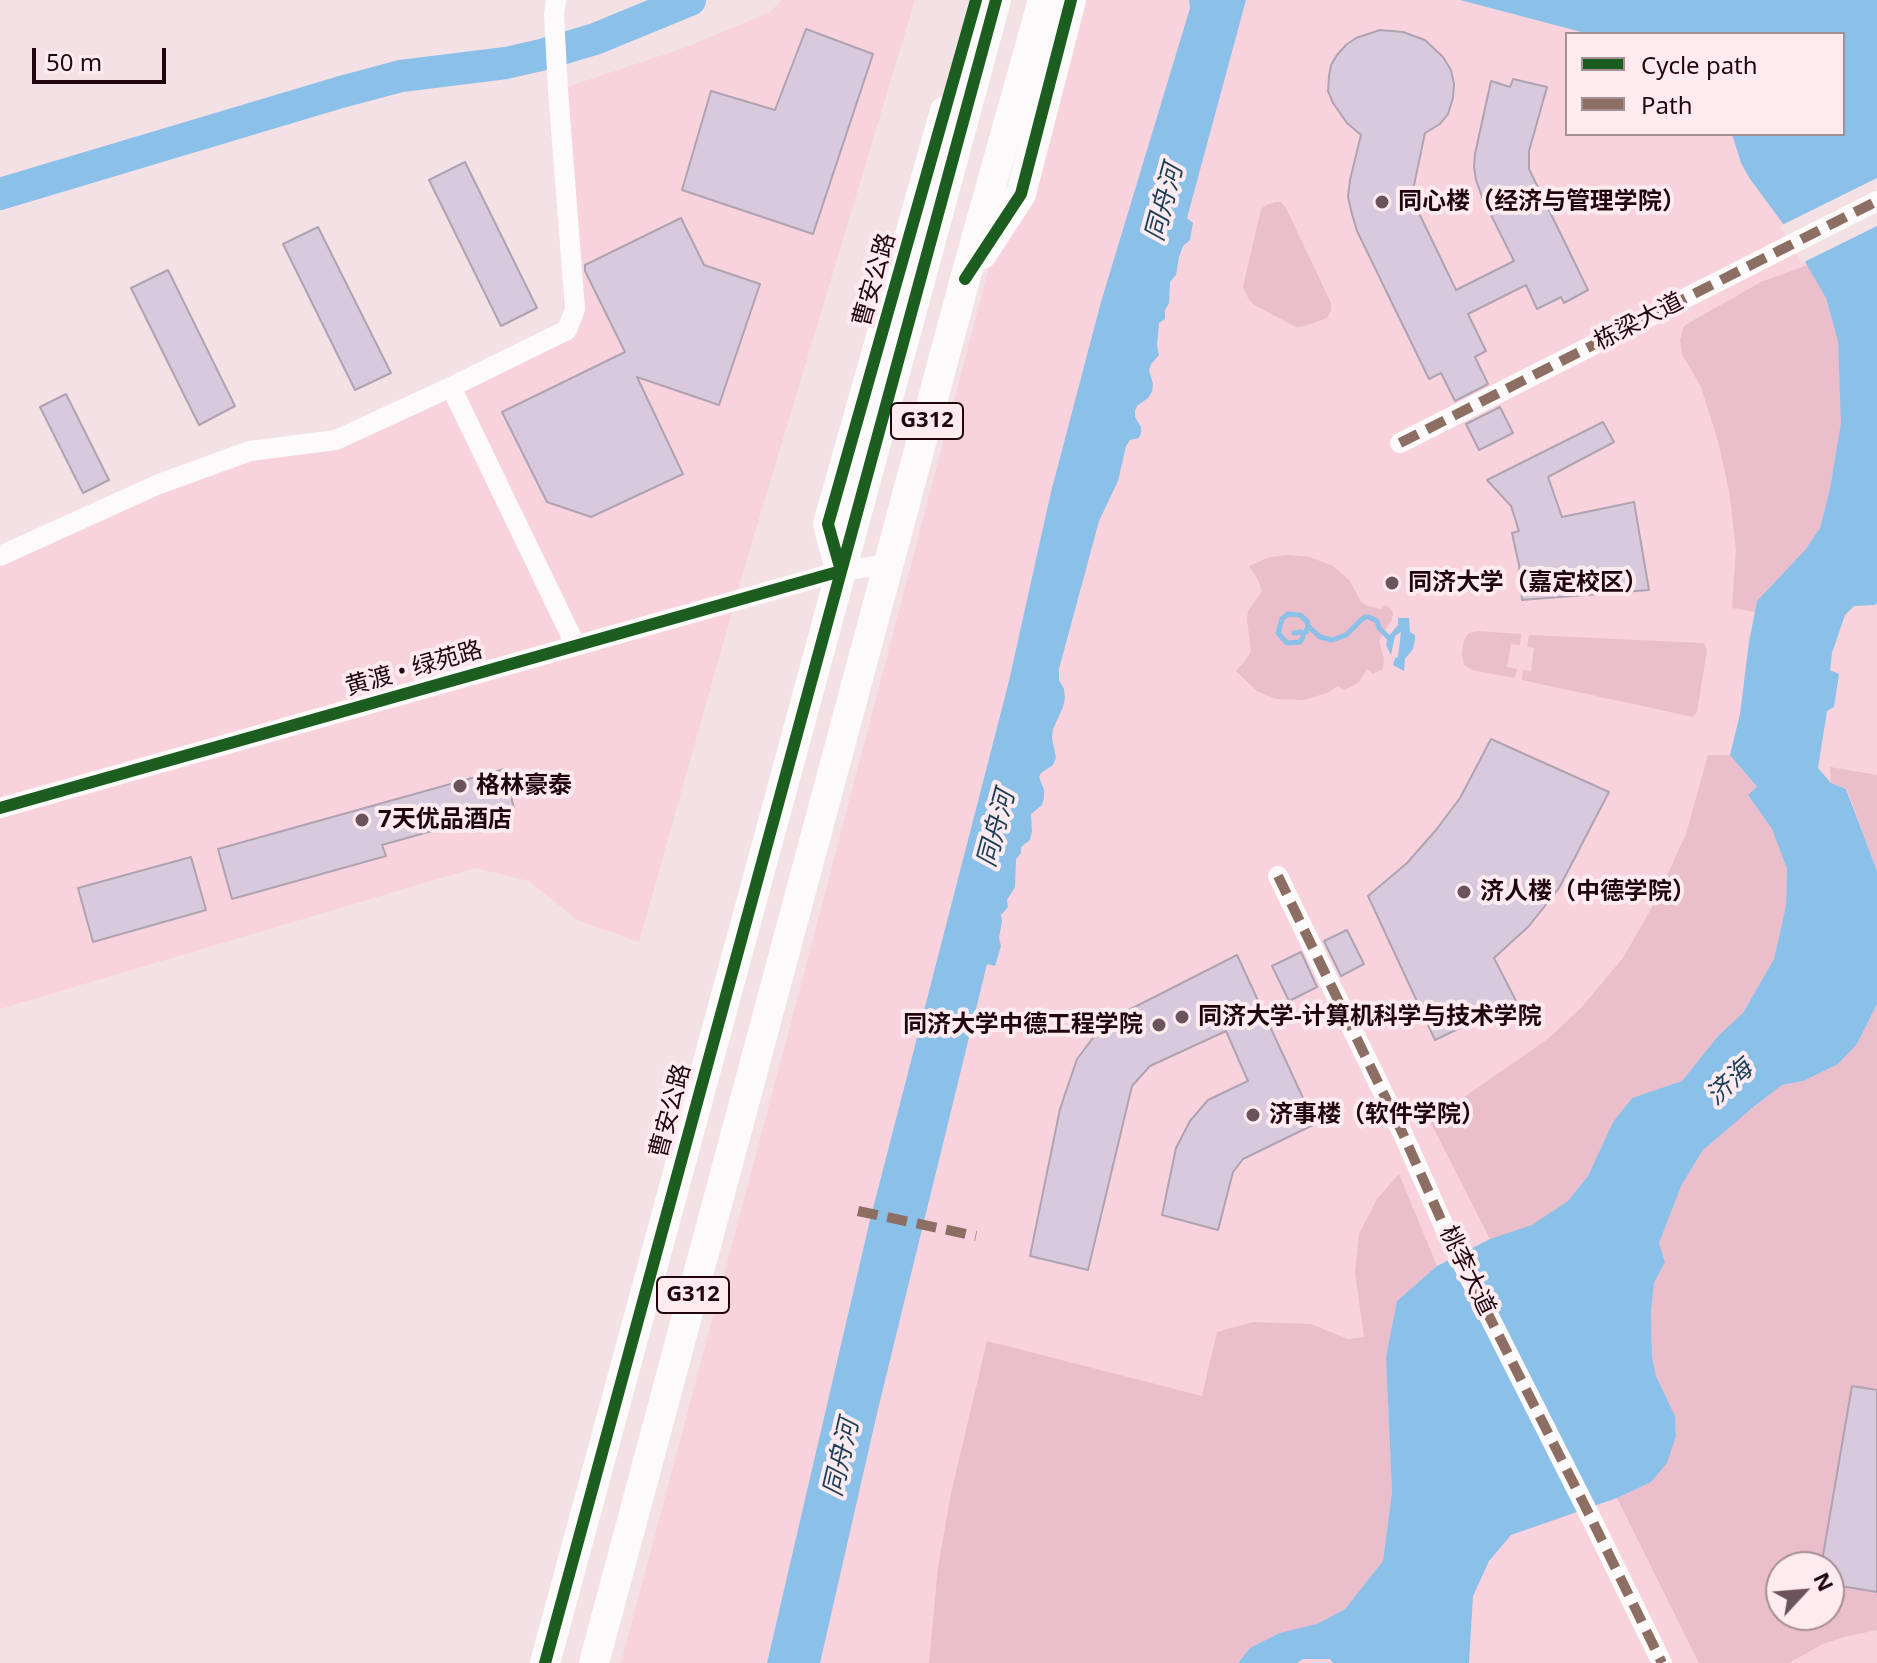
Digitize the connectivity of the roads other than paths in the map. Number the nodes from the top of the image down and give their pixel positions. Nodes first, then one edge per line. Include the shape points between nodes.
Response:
1 (976, 0) edge
2 (996, 0) edge
3 (1043, 0) edge
4 (1071, 0) edge
5 (555, 7) edge
6 (1877, 201) edge
7 (965, 279) junction
8 (451, 387) junction
9 (1400, 443) dead end
10 (0, 556) edge
11 (890, 564) junction
12 (841, 571) junction
13 (576, 646) junction
14 (0, 808) edge
15 (1278, 876) dead end
16 (545, 1663) edge
17 (594, 1663) edge
18 (1662, 1663) edge

1 - 12 highway, 曹安公路 / G312 via 828,524
2 - 12 highway, 曹安公路 / G312
3 - 7 highway, G312
4 - 7 highway, G312 via 1021,194
5 - 8 street via 575,309 567,330
6 - 9 street, 栋梁大道
7 - 11 highway, G312
8 - 10 street via 336,440 250,451 159,484
8 - 13 street
11 - 12 street, 黄渡 • 绿苑路
11 - 17 highway, G312
12 - 13 street, 黄渡 • 绿苑路
12 - 16 highway, 曹安公路 / G312
13 - 14 street, 黄渡 • 绿苑路
15 - 18 street, 桃李大道 via 1452,1242

